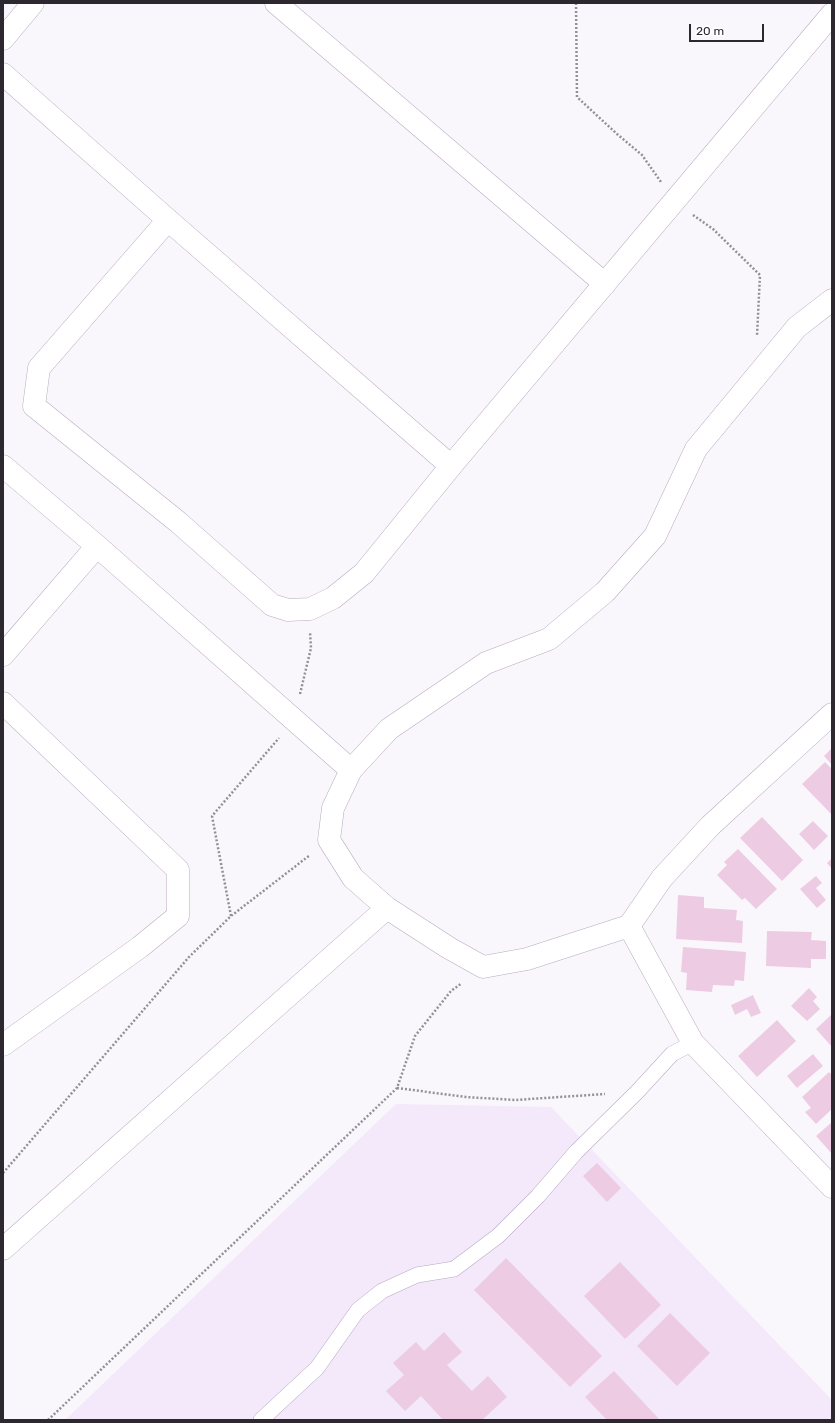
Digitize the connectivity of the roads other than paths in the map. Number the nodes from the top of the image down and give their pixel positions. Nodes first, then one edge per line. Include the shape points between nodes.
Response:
1 (33, 3) edge
2 (276, 3) edge
3 (832, 14) edge
4 (3, 39) edge
5 (3, 74) edge
6 (168, 220) junction
7 (605, 284) junction
8 (832, 300) edge
9 (3, 466) edge
10 (451, 466) junction
11 (97, 546) junction
12 (3, 655) edge
13 (3, 703) edge
14 (832, 714) edge
15 (351, 770) junction
16 (387, 908) junction
17 (629, 926) junction
18 (693, 1043) junction
19 (3, 1045) edge
20 (832, 1187) edge
21 (3, 1249) edge
22 (261, 1420) edge

1 - 4 street
2 - 7 street
3 - 7 street
5 - 6 street
6 - 10 street
6 - 10 street via 39,368 34,406 178,522 272,605 288,610 310,609 332,598 364,573
7 - 10 street
8 - 15 street via 797,326 696,449 655,536 605,592 549,639 486,663 389,729
9 - 11 street
11 - 12 street
11 - 15 street
13 - 19 street via 178,870 178,916 140,947
14 - 17 street via 710,826 662,878
15 - 16 street via 333,808 329,840 353,878
16 - 17 street via 483,967 528,959
16 - 21 street
17 - 18 street
18 - 20 street
18 - 22 lane via 672,1054 498,1236 454,1269 417,1275 382,1291 358,1310 317,1368

